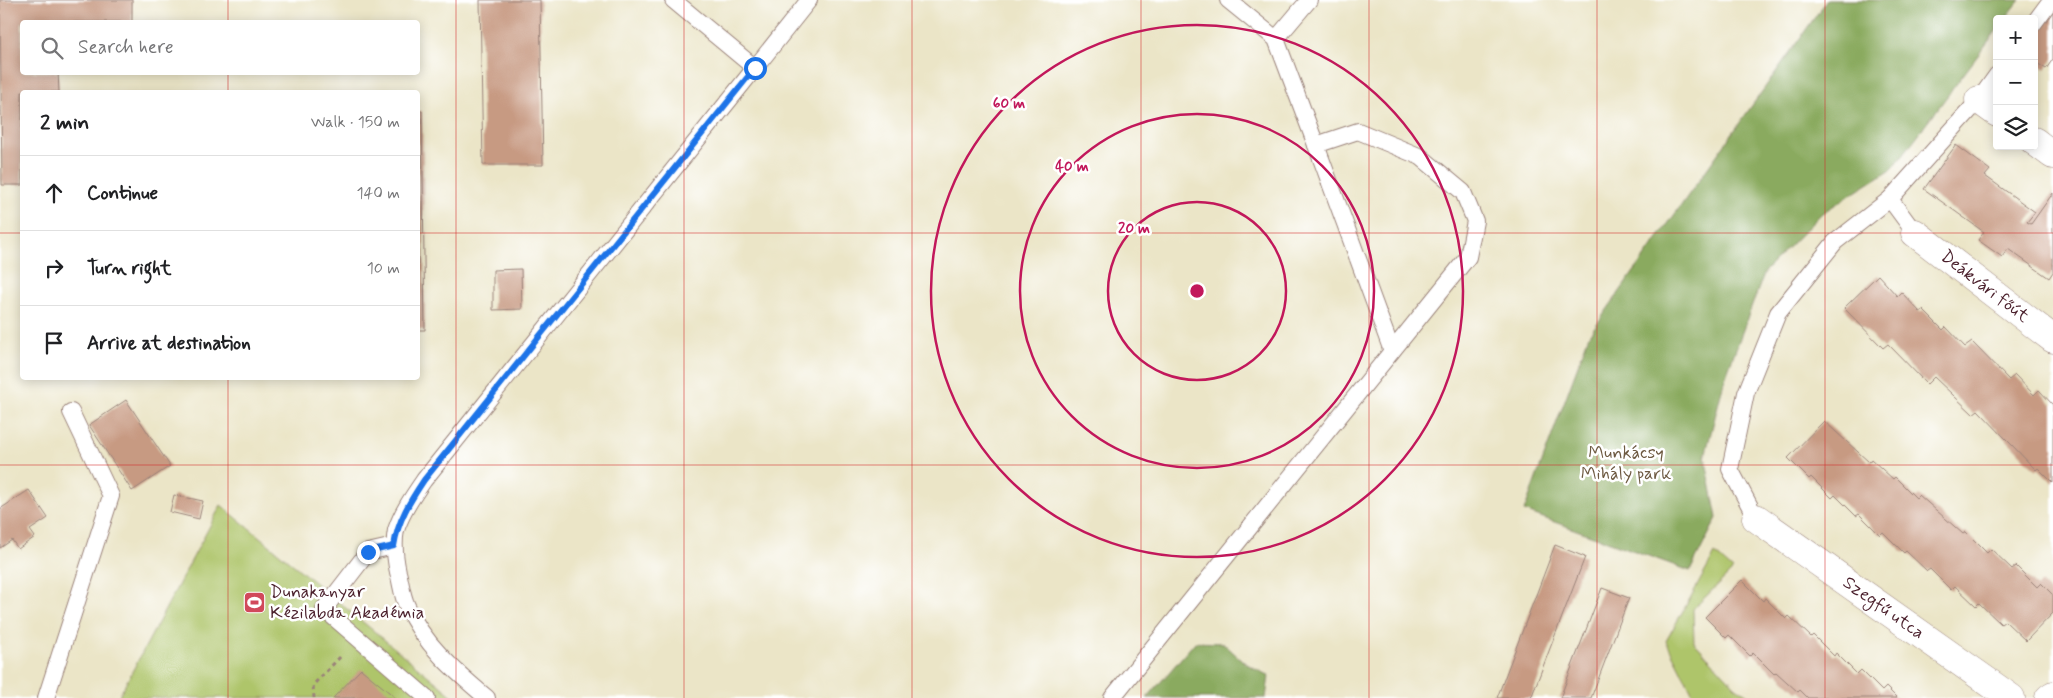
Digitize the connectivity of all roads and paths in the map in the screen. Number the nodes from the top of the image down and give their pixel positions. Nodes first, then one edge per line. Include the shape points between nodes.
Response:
1 (673, 0) edge
2 (809, 0) edge
3 (1228, 0) edge
4 (1309, 0) edge
5 (2051, 0) edge
6 (2038, 18) edge
7 (1276, 39) junction
8 (755, 68) junction
9 (1993, 89) edge
10 (1988, 107) edge
11 (2038, 144) edge
12 (1316, 145) junction
13 (2053, 155) edge
14 (1890, 199) junction
15 (1915, 233) joint
16 (2053, 339) edge
17 (1392, 351) junction
18 (71, 412) dead end
19 (1756, 518) joint
20 (394, 546) junction
21 (358, 638) junction
22 (2053, 695) edge
23 (46, 698) edge
24 (314, 698) edge
25 (427, 698) edge
26 (487, 698) edge
27 (1112, 698) edge
28 (2011, 698) edge
29 (2049, 698) edge

1 - 8 lane
2 - 8 lane
3 - 7 lane
4 - 7 lane
5 - 6 lane
7 - 12 lane
8 - 20 lane via 424,480 404,510
9 - 10 lane
10 - 14 lane
11 - 13 street
12 - 17 lane
12 - 17 lane via 1358,132 1421,156 1462,192 1475,220 1468,257
14 - 15 lane
14 - 19 lane via 1834,242 1778,312 1746,393 1730,470
15 - 16 street, Deákvári főút
17 - 27 lane
18 - 23 lane via 111,496
19 - 28 street, Szegfű utca
20 - 21 lane via 368,552 324,609
20 - 26 lane via 406,604 413,620 429,644
21 - 24 path via 313,686
21 - 25 lane
22 - 29 street

